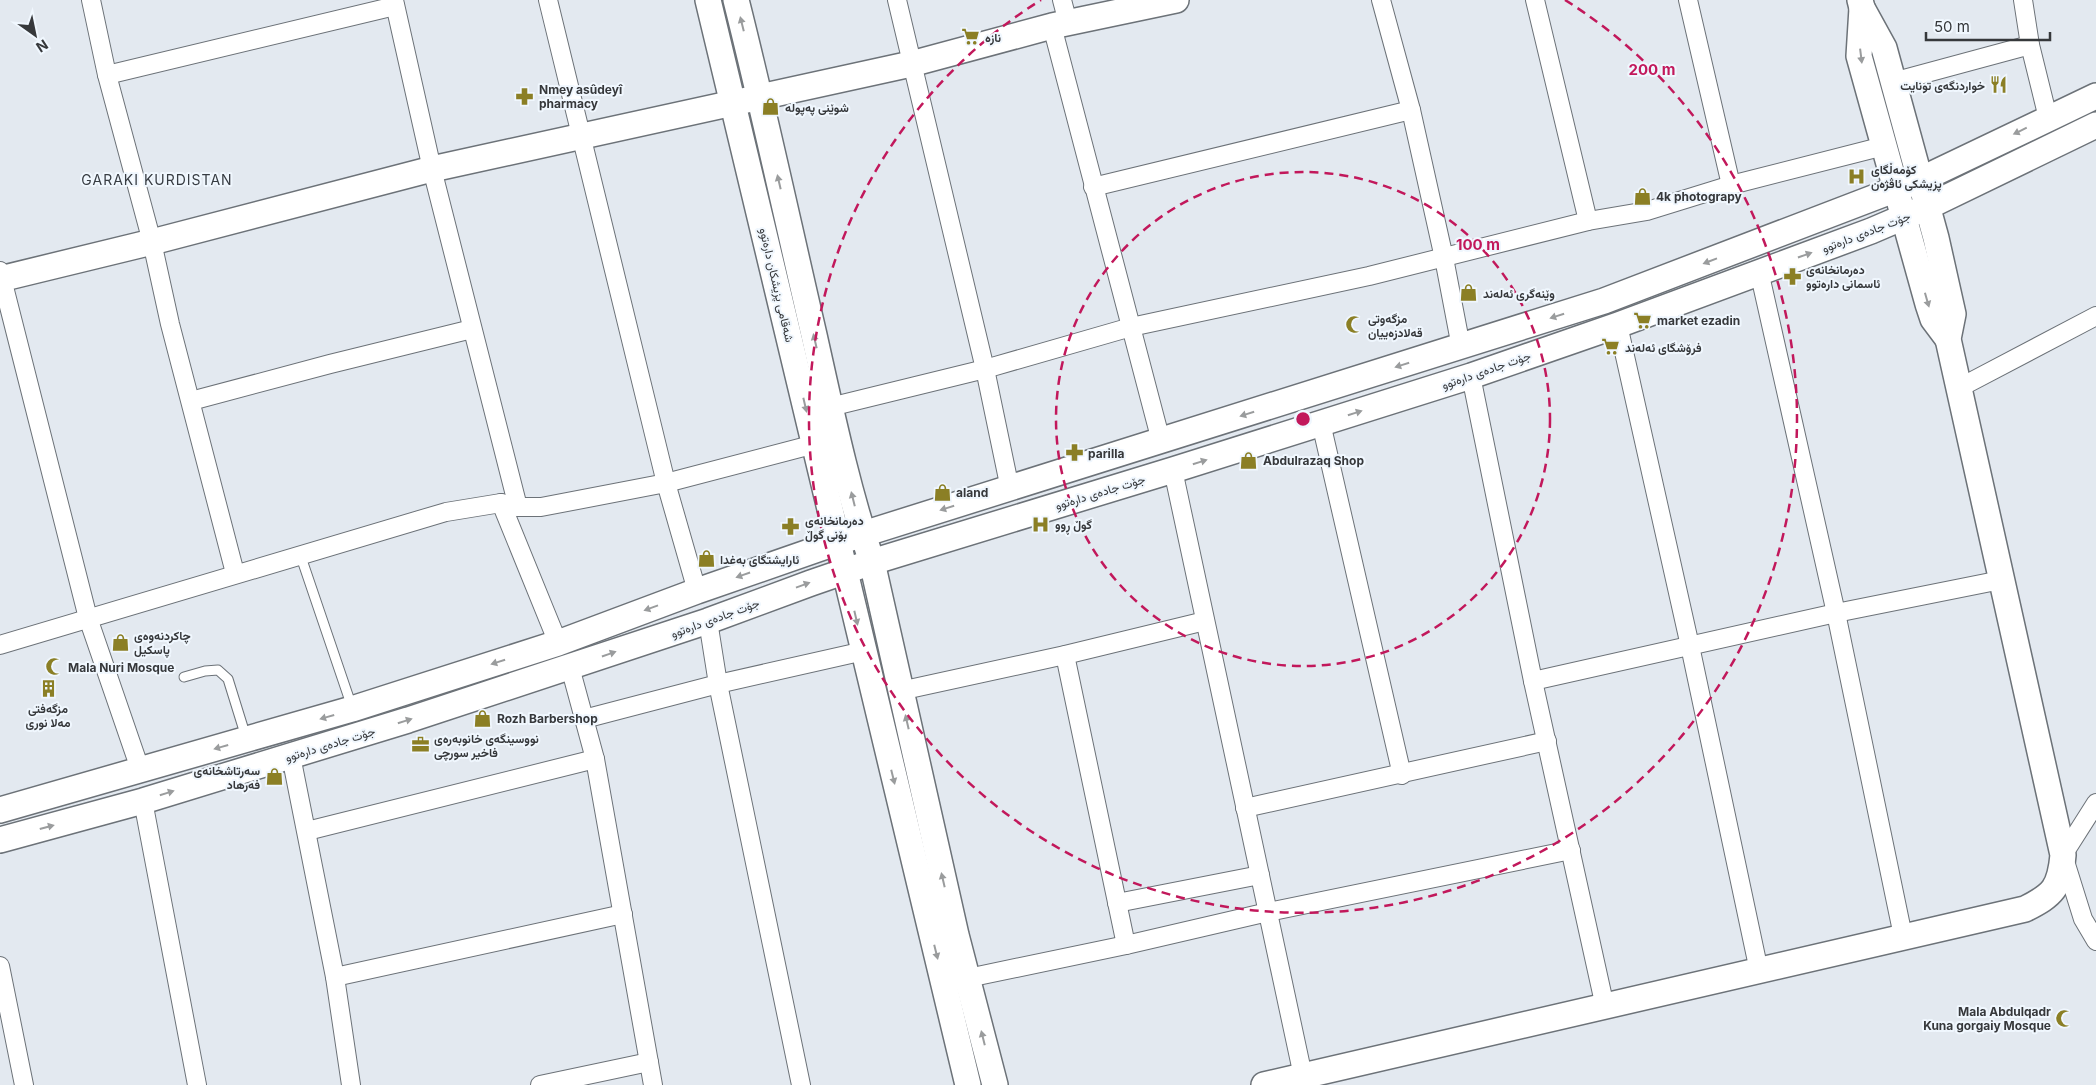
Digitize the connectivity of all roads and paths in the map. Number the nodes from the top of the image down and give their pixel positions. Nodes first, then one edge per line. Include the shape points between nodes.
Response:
1 (91, 0) edge
2 (548, 0) edge
3 (708, 0) edge
4 (736, 0) edge
5 (897, 0) edge
6 (1176, 0) edge
7 (1381, 0) edge
8 (1535, 0) edge
9 (1688, 0) edge
10 (2022, 0) edge
11 (394, 3) edge
12 (1861, 4) edge
13 (1060, 16) edge
14 (2030, 45) junction
15 (911, 64) junction
16 (107, 75) junction
17 (1896, 94) junction
18 (2096, 96) edge
19 (760, 97) junction
20 (733, 103) junction
21 (1411, 110) junction
22 (1875, 112) junction
23 (2048, 118) junction
24 (2096, 124) edge
25 (583, 135) junction
26 (1880, 147) junction
27 (1987, 147) junction
28 (432, 169) junction
29 (2001, 171) junction
30 (1920, 180) junction
31 (1731, 185) junction
32 (1094, 187) junction
33 (1895, 189) junction
34 (1927, 207) junction
35 (1904, 217) junction
36 (1588, 220) junction
37 (1816, 220) junction
38 (1853, 238) junction
39 (152, 242) junction
40 (1940, 254) junction
41 (1915, 257) junction
42 (1444, 258) junction
43 (1759, 271) junction
44 (1, 276) edge
45 (2096, 316) edge
46 (1618, 325) junction
47 (1131, 327) junction
48 (472, 329) junction
49 (1948, 339) junction
50 (1461, 347) junction
51 (985, 369) junction
52 (1471, 376) junction
53 (1959, 388) junction
54 (191, 401) junction
55 (830, 407) junction
56 (1321, 423) junction
57 (1161, 441) junction
58 (815, 444) junction
59 (1173, 470) junction
60 (666, 483) junction
61 (1010, 489) junction
62 (501, 503) junction
63 (518, 507) junction
64 (862, 534) junction
65 (838, 542) junction
66 (300, 554) junction
67 (872, 562) junction
68 (845, 571) junction
69 (236, 573) junction
70 (2001, 580) junction
71 (697, 591) junction
72 (1836, 613) junction
73 (88, 618) junction
74 (708, 621) junction
75 (1205, 621) junction
76 (558, 643) junction
77 (0, 645) edge
78 (1690, 646) junction
79 (864, 651) junction
80 (1065, 654) junction
81 (570, 667) junction
82 (184, 676) dead end
83 (1534, 681) junction
84 (718, 684) junction
85 (900, 691) junction
86 (352, 709) junction
87 (584, 719) junction
88 (247, 739) junction
89 (1547, 742) junction
90 (291, 756) junction
91 (594, 759) junction
92 (140, 769) junction
93 (1402, 775) junction
94 (143, 801) junction
95 (2096, 803) edge
96 (1245, 808) junction
97 (0, 810) edge
98 (307, 830) junction
99 (0, 840) edge
100 (1571, 850) junction
101 (2063, 855) junction
102 (1260, 875) junction
103 (1117, 903) junction
104 (1268, 912) junction
105 (623, 914) junction
106 (1903, 936) junction
107 (2096, 941) edge
108 (1126, 945) junction
109 (0, 966) edge
110 (1759, 971) junction
111 (335, 977) junction
112 (968, 978) junction
113 (1605, 1007) junction
114 (649, 1062) junction
115 (1303, 1076) junction
116 (24, 1085) edge
117 (196, 1085) edge
118 (351, 1085) edge
119 (540, 1085) edge
120 (653, 1085) edge
121 (801, 1085) edge
122 (968, 1085) edge
123 (994, 1085) edge
124 (1264, 1085) edge

1 - 16 street
2 - 25 street
3 - 20 main road, شەقامی پزیشکان دارەتوو
19 -> 4 main road, شەقامی پزیشکان دارەتوو
5 - 15 street
6 - 13 main road
7 - 21 street
8 - 36 street
9 - 31 street
10 - 14 street
11 - 16 street
11 - 28 street
12 - 17 main road via 1884,48
12 -> 22 main road via 1859,56
13 - 15 main road
13 - 32 street
14 - 17 street
14 - 23 street
15 - 19 main road
15 - 51 street
16 - 39 street
17 - 27 main road via 1917,140 1931,154 1949,157
17 - 30 main road
18 - 23 main road
19 - 20 main road
55 -> 19 main road, شەقامی پزیشکان دارەتوو
20 - 25 main road
20 -> 58 main road, شەقامی پزیشکان دارەتوو
21 - 32 street
21 - 42 street
22 - 26 main road
22 - 33 main road
23 -> 27 main road
24 - 29 main road, جۆت جادەی دارەتوو
25 - 28 main road
25 - 60 street
26 - 31 street
26 - 37 main road via 1884,168 1877,183 1859,197
27 - 30 main road
28 - 39 main road
28 - 48 street
29 - 34 main road, جۆت جادەی دارەتوو
29 - 40 main road via 1948,204 1941,222
30 - 33 main road
30 - 34 main road
31 - 36 street via 1646,211
32 - 47 street
33 - 35 main road
33 - 37 main road
34 - 35 main road, جۆت جادەی دارەتوو
34 - 40 main road
35 - 38 main road, جۆت جادەی دارەتوو
35 - 41 main road
36 - 42 street
37 -> 50 main road via 1604,301
38 - 41 main road via 1894,229 1904,236
43 -> 38 main road, جۆت جادەی دارەتوو
39 - 44 main road
39 - 54 street
40 - 49 main road via 1953,314
41 -> 49 main road via 1933,319
42 - 47 street
42 - 50 street
43 - 46 main road, جۆت جادەی دارەتوو
43 - 72 street
44 - 73 street
45 - 53 street
46 - 52 main road, جۆت جادەی دارەتوو
46 - 78 street
47 - 51 street
47 - 57 street
48 - 54 street
48 - 63 street
49 - 53 main road
50 -> 57 main road
51 - 55 street
51 - 61 street
56 -> 52 main road, جۆت جادەی دارەتوو
52 - 83 street
53 - 70 main road
54 - 69 street
64 -> 55 main road, شەقامی پزیشکان دارەتوو
59 -> 56 main road, جۆت جادەی دارەتوو
56 - 93 street
57 - 61 main road
58 - 60 street
58 - 65 main road, شەقامی پزیشکان دارەتوو
59 - 67 main road, جۆت جادەی دارەتوو
59 - 75 street
60 - 63 street via 540,507
60 - 71 street
61 -> 64 main road
62 - 63 street
62 - 66 street via 446,512
62 - 76 street
64 - 65 main road
64 - 67 main road, شەقامی پزیشکان دارەتوو
65 - 68 main road, شەقامی پزیشکان دارەتوو
65 -> 71 main road
66 - 69 street
66 - 86 lane
67 - 68 main road, جۆت جادەی دارەتوو
67 - 85 main road, شەقامی پزیشکان دارەتوو
74 -> 68 main road, جۆت جادەی دارەتوو
68 -> 79 main road, شەقامی پزیشکان دارەتوو
69 - 73 street
70 - 72 street
70 - 101 main road
71 -> 76 main road
72 - 78 street
72 - 106 street
73 - 77 street
73 - 92 street
81 -> 74 main road, جۆت جادەی دارەتوو
74 - 84 street
75 - 80 street
75 - 96 street
76 -> 86 main road
78 - 83 street
78 - 110 street
79 - 84 street
79 -> 122 main road, شەقامی پزیشکان دارەتوو
80 - 85 street
80 - 103 street
81 - 87 street
90 -> 81 main road, جۆت جادەی دارەتوو
82 - 88 lane via 218,670 228,679
83 - 89 street
84 - 87 street
84 - 121 street
112 -> 85 main road, شەقامی پزیشکان دارەتوو
86 -> 88 main road
87 - 91 street
88 -> 92 main road
89 - 93 street
89 - 100 street
94 -> 90 main road, جۆت جادەی دارەتوو
90 - 98 street
91 - 98 street
91 - 105 street
92 - 97 main road
93 - 96 street
99 -> 94 main road, جۆت جادەی دارەتوو
94 - 117 street
95 - 101 street
96 - 102 street
98 - 111 street
100 - 104 street
100 - 113 street
101 - 106 main road via 2061,873 2050,895 2042,901 2025,909
101 - 107 street via 2083,919
102 - 103 street
102 - 104 street
103 - 108 street
104 - 108 street
104 - 115 street
105 - 111 street
105 - 114 street
106 - 110 main road
108 - 112 street
109 - 116 street
110 - 113 main road
111 - 118 street
123 -> 112 main road, شەقامی پزیشکان دارەتوو
113 - 115 main road
114 - 119 street
114 - 120 street
115 - 124 main road

